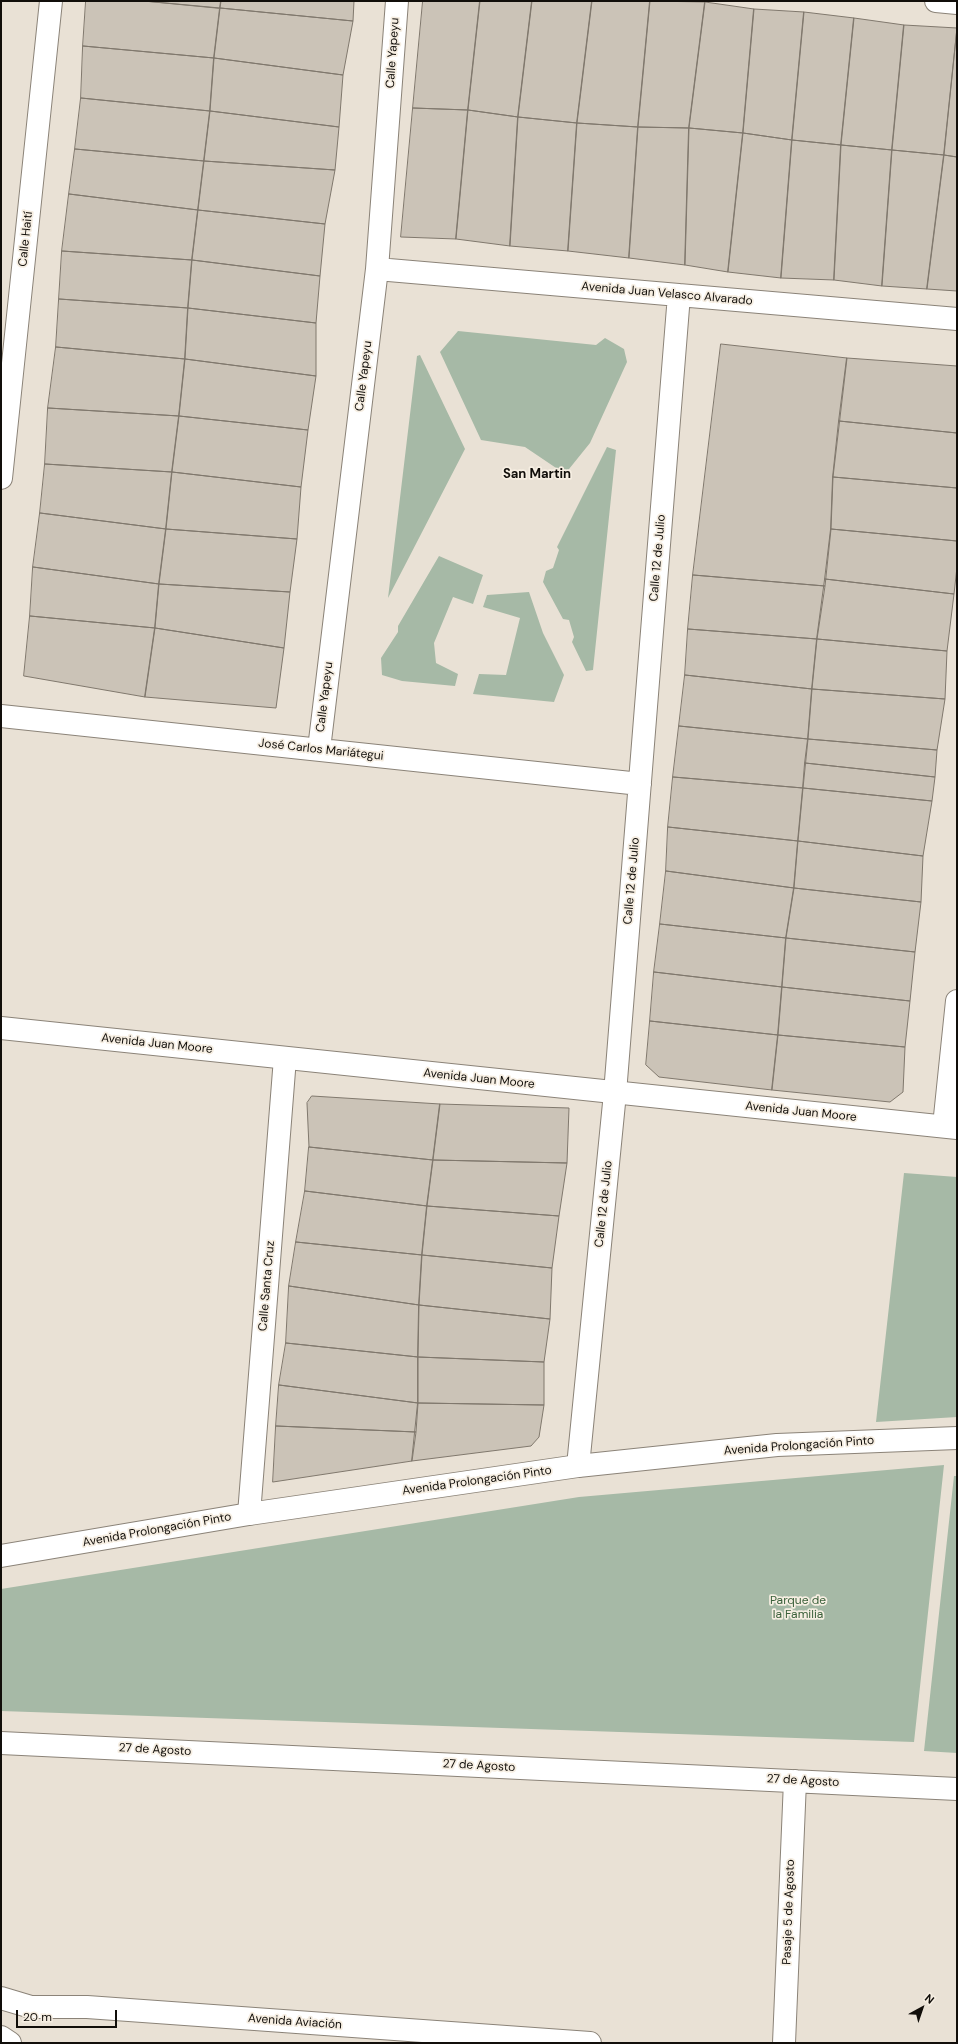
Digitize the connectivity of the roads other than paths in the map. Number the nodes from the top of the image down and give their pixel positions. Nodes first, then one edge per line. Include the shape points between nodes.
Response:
1 (51, 1) edge
2 (396, 1) edge
3 (936, 1) edge
4 (957, 3) edge
5 (377, 269) junction
6 (679, 295) junction
7 (957, 319) edge
8 (1, 478) edge
9 (1, 716) edge
10 (319, 749) junction
11 (640, 784) junction
12 (957, 1001) edge
13 (1, 1028) edge
14 (286, 1058) junction
15 (615, 1093) junction
16 (950, 1127) edge
17 (957, 1438) edge
18 (578, 1466) junction
19 (249, 1514) junction
20 (1, 1556) edge
21 (1, 1743) edge
22 (795, 1781) junction
23 (957, 1789) edge
24 (1, 1998) edge
25 (1, 2037) edge
26 (10, 2043) edge
27 (590, 2043) edge
28 (784, 2043) edge

1 - 8 street, Calle Haití
2 - 5 street, Calle Yapeyu
3 - 4 street
5 - 6 street, Avenida Juan Velasco Alvarado
5 - 10 street, Calle Yapeyu
6 - 7 street, Avenida Juan Velasco Alvarado
6 - 11 street, Calle 12 de Julio
9 - 10 street, José Carlos Mariátegui
10 - 11 street, José Carlos Mariátegui
11 - 15 street, Calle 12 de Julio
12 - 16 street
13 - 14 street, Avenida Juan Moore
14 - 15 street, Avenida Juan Moore
14 - 19 street, Calle Santa Cruz
15 - 16 street, Avenida Juan Moore
15 - 18 street, Calle 12 de Julio
17 - 18 street, Avenida Prolongación Pinto via 777,1445
18 - 19 street, Avenida Prolongación Pinto
19 - 20 street, Avenida Prolongación Pinto
21 - 22 street, 27 de Agosto
22 - 23 street, 27 de Agosto
22 - 28 street, Pasaje 5 de Agosto
24 - 27 street, Avenida Aviación via 31,2007 94,2008
25 - 26 street

